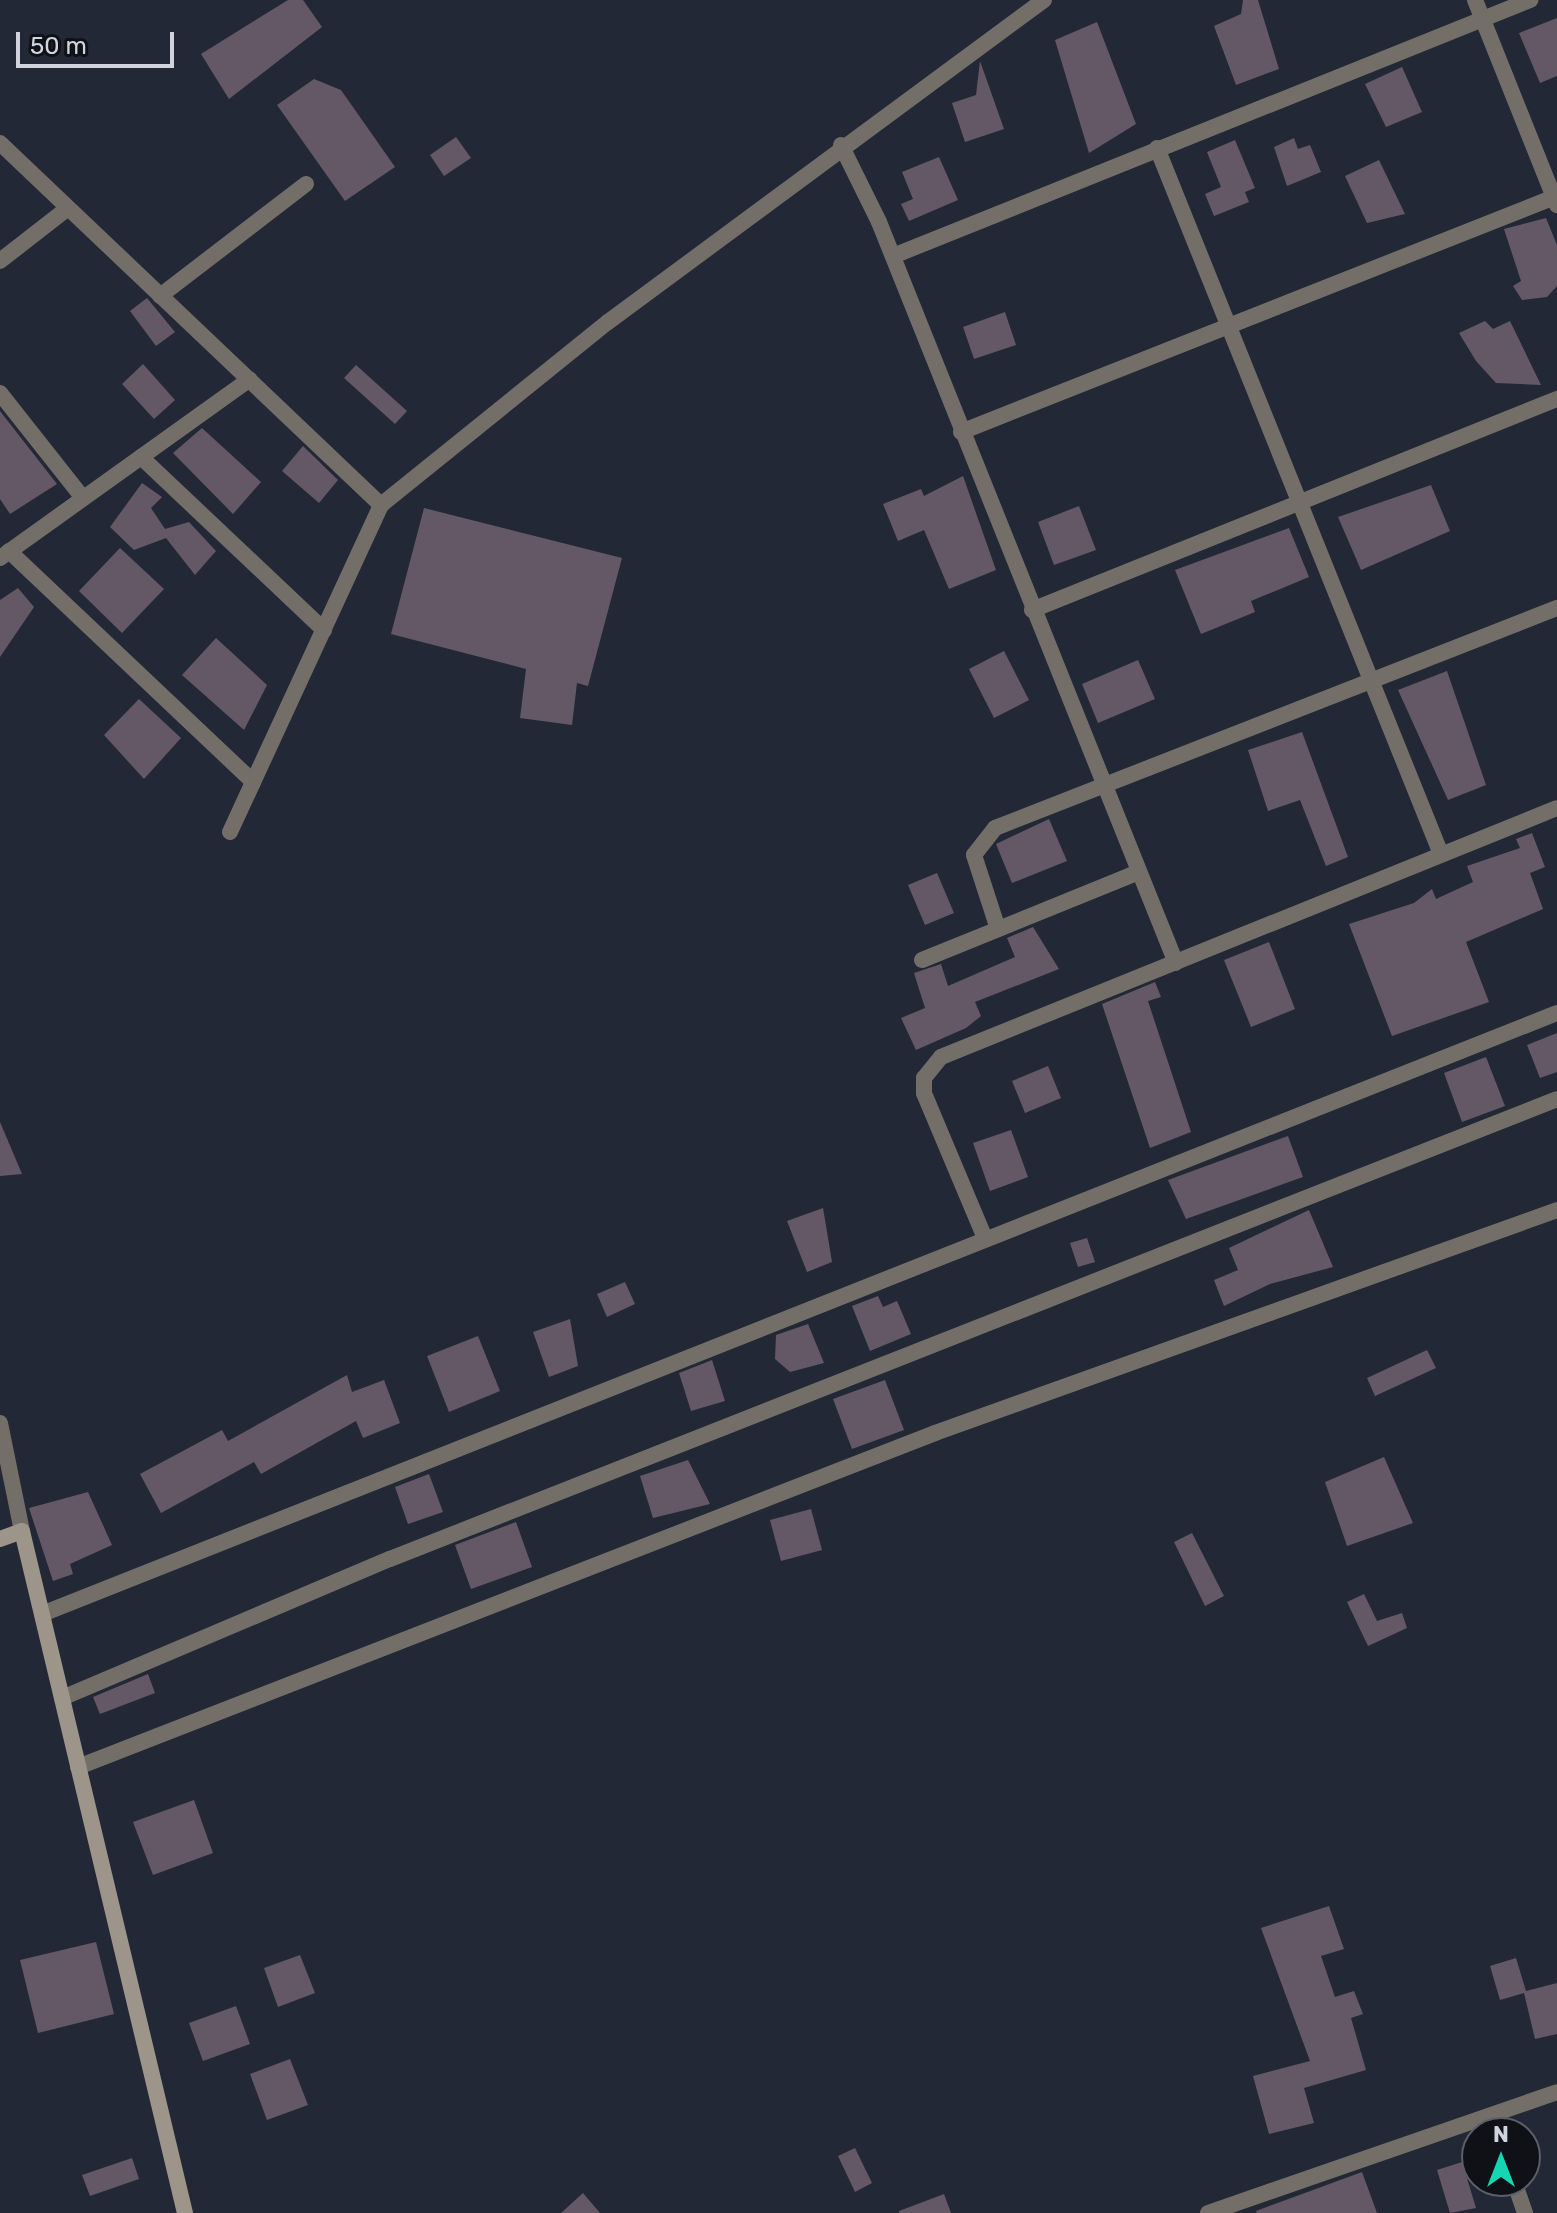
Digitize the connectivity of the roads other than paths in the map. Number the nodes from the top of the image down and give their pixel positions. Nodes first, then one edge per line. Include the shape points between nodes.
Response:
1 (1044, 0) edge
2 (1475, 0) edge
3 (1530, 0) edge
4 (1482, 18) junction
5 (0, 143) edge
6 (841, 145) junction
7 (1157, 148) junction
8 (306, 184) dead end
9 (1556, 200) edge
10 (68, 208) junction
11 (893, 256) junction
12 (0, 261) edge
13 (160, 296) junction
14 (1225, 323) junction
15 (250, 379) junction
16 (0, 393) edge
17 (1557, 399) edge
18 (961, 432) junction
19 (141, 457) junction
20 (83, 498) junction
21 (1299, 500) junction
22 (381, 505) junction
23 (5, 554) edge
24 (1557, 608) edge
25 (1032, 610) junction
26 (324, 630) junction
27 (1372, 682) junction
28 (1103, 781) junction
29 (253, 782) junction
30 (1557, 808) edge
31 (230, 832) dead end
32 (1441, 854) junction
33 (1139, 872) junction
34 (998, 929) junction
35 (922, 960) dead end
36 (1176, 963) junction
37 (1557, 1013) edge
38 (1557, 1099) edge
39 (1557, 1210) edge
40 (984, 1236) junction
41 (0, 1423) edge
42 (22, 1531) junction
43 (0, 1539) edge
44 (42, 1614) junction
45 (62, 1698) junction
46 (78, 1767) junction
47 (1557, 2092) edge
48 (1496, 2114) junction
49 (1497, 2117) edge
50 (1228, 2210) edge
51 (185, 2213) edge
52 (1208, 2213) edge

1 - 6 street
2 - 4 street
3 - 4 street
4 - 7 street
4 - 9 street
5 - 10 street
6 - 11 street
6 - 22 street
7 - 11 street
7 - 14 street
8 - 13 street
9 - 14 street
10 - 12 street
10 - 13 street
11 - 18 street
13 - 15 street
14 - 18 street
14 - 21 street
15 - 19 street
15 - 22 street
16 - 20 street
17 - 21 street
18 - 25 street
19 - 20 street
19 - 26 street
20 - 23 street
21 - 25 street
21 - 27 street
22 - 26 street
23 - 29 street
24 - 27 street
25 - 28 street
26 - 29 street
27 - 28 street
27 - 32 street
28 - 33 street
28 - 34 street via 979,842 974,855
29 - 31 street
30 - 32 street
32 - 36 street
33 - 34 street
33 - 36 street
34 - 35 street
36 - 40 street via 929,1067 924,1093
37 - 40 street
38 - 45 street via 390,1559
39 - 46 street via 935,1433
40 - 44 street
41 - 42 street
42 - 43 street
42 - 44 street
44 - 45 street
45 - 46 street
46 - 51 street
47 - 48 street
48 - 49 street
48 - 50 street
50 - 52 street

